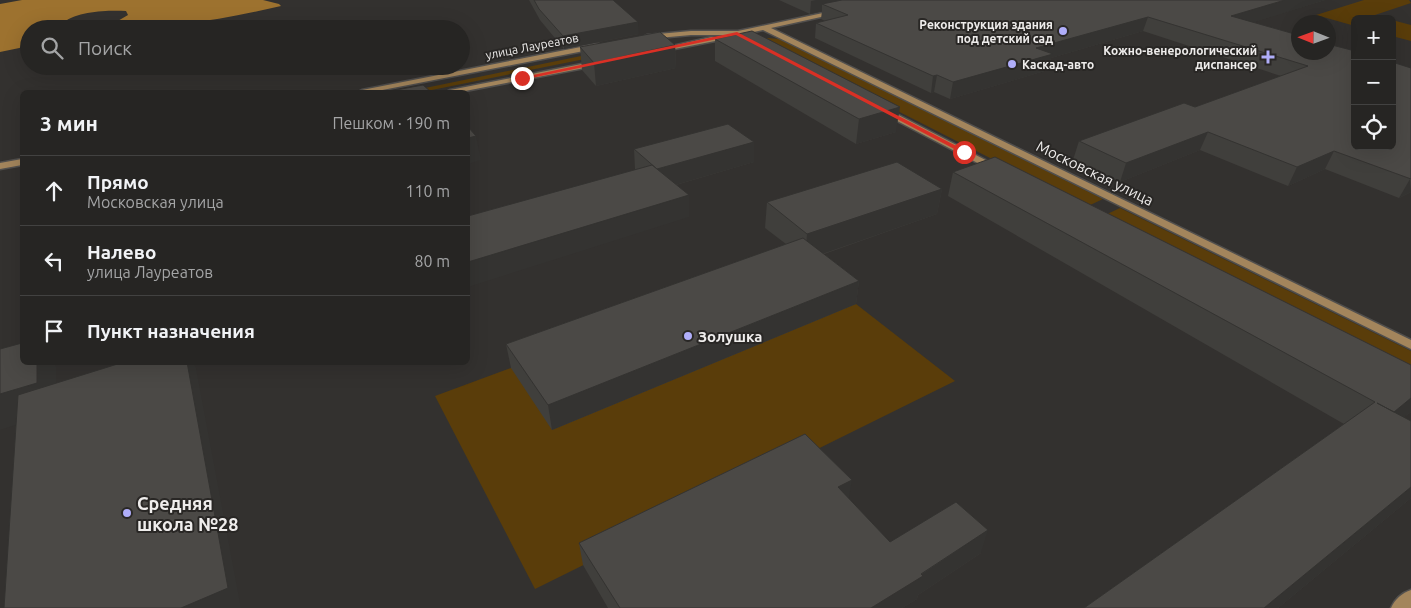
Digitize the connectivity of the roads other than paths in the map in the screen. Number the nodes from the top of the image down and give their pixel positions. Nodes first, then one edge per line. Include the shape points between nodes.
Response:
1 (848, 10) edge
2 (765, 28) junction
3 (737, 33) junction
4 (638, 39) edge
5 (609, 44) edge
6 (763, 47) edge
7 (649, 52) edge
8 (610, 60) edge
9 (470, 71) edge
10 (449, 75) edge
11 (372, 90) edge
12 (460, 90) edge
13 (876, 106) edge
14 (20, 162) edge
15 (0, 166) edge
16 (1008, 175) edge
17 (1411, 345) edge
18 (1411, 598) edge
19 (1400, 608) edge

1 - 2 street
2 - 3 street
2 - 17 street, Московская улица
3 - 4 street via 691,33
3 - 6 street
3 - 7 street
5 - 9 street, улица Лауреатов
8 - 12 street, улица Лауреатов
10 - 11 street, улица Лауреатов
13 - 16 street
14 - 15 street
18 - 19 street

